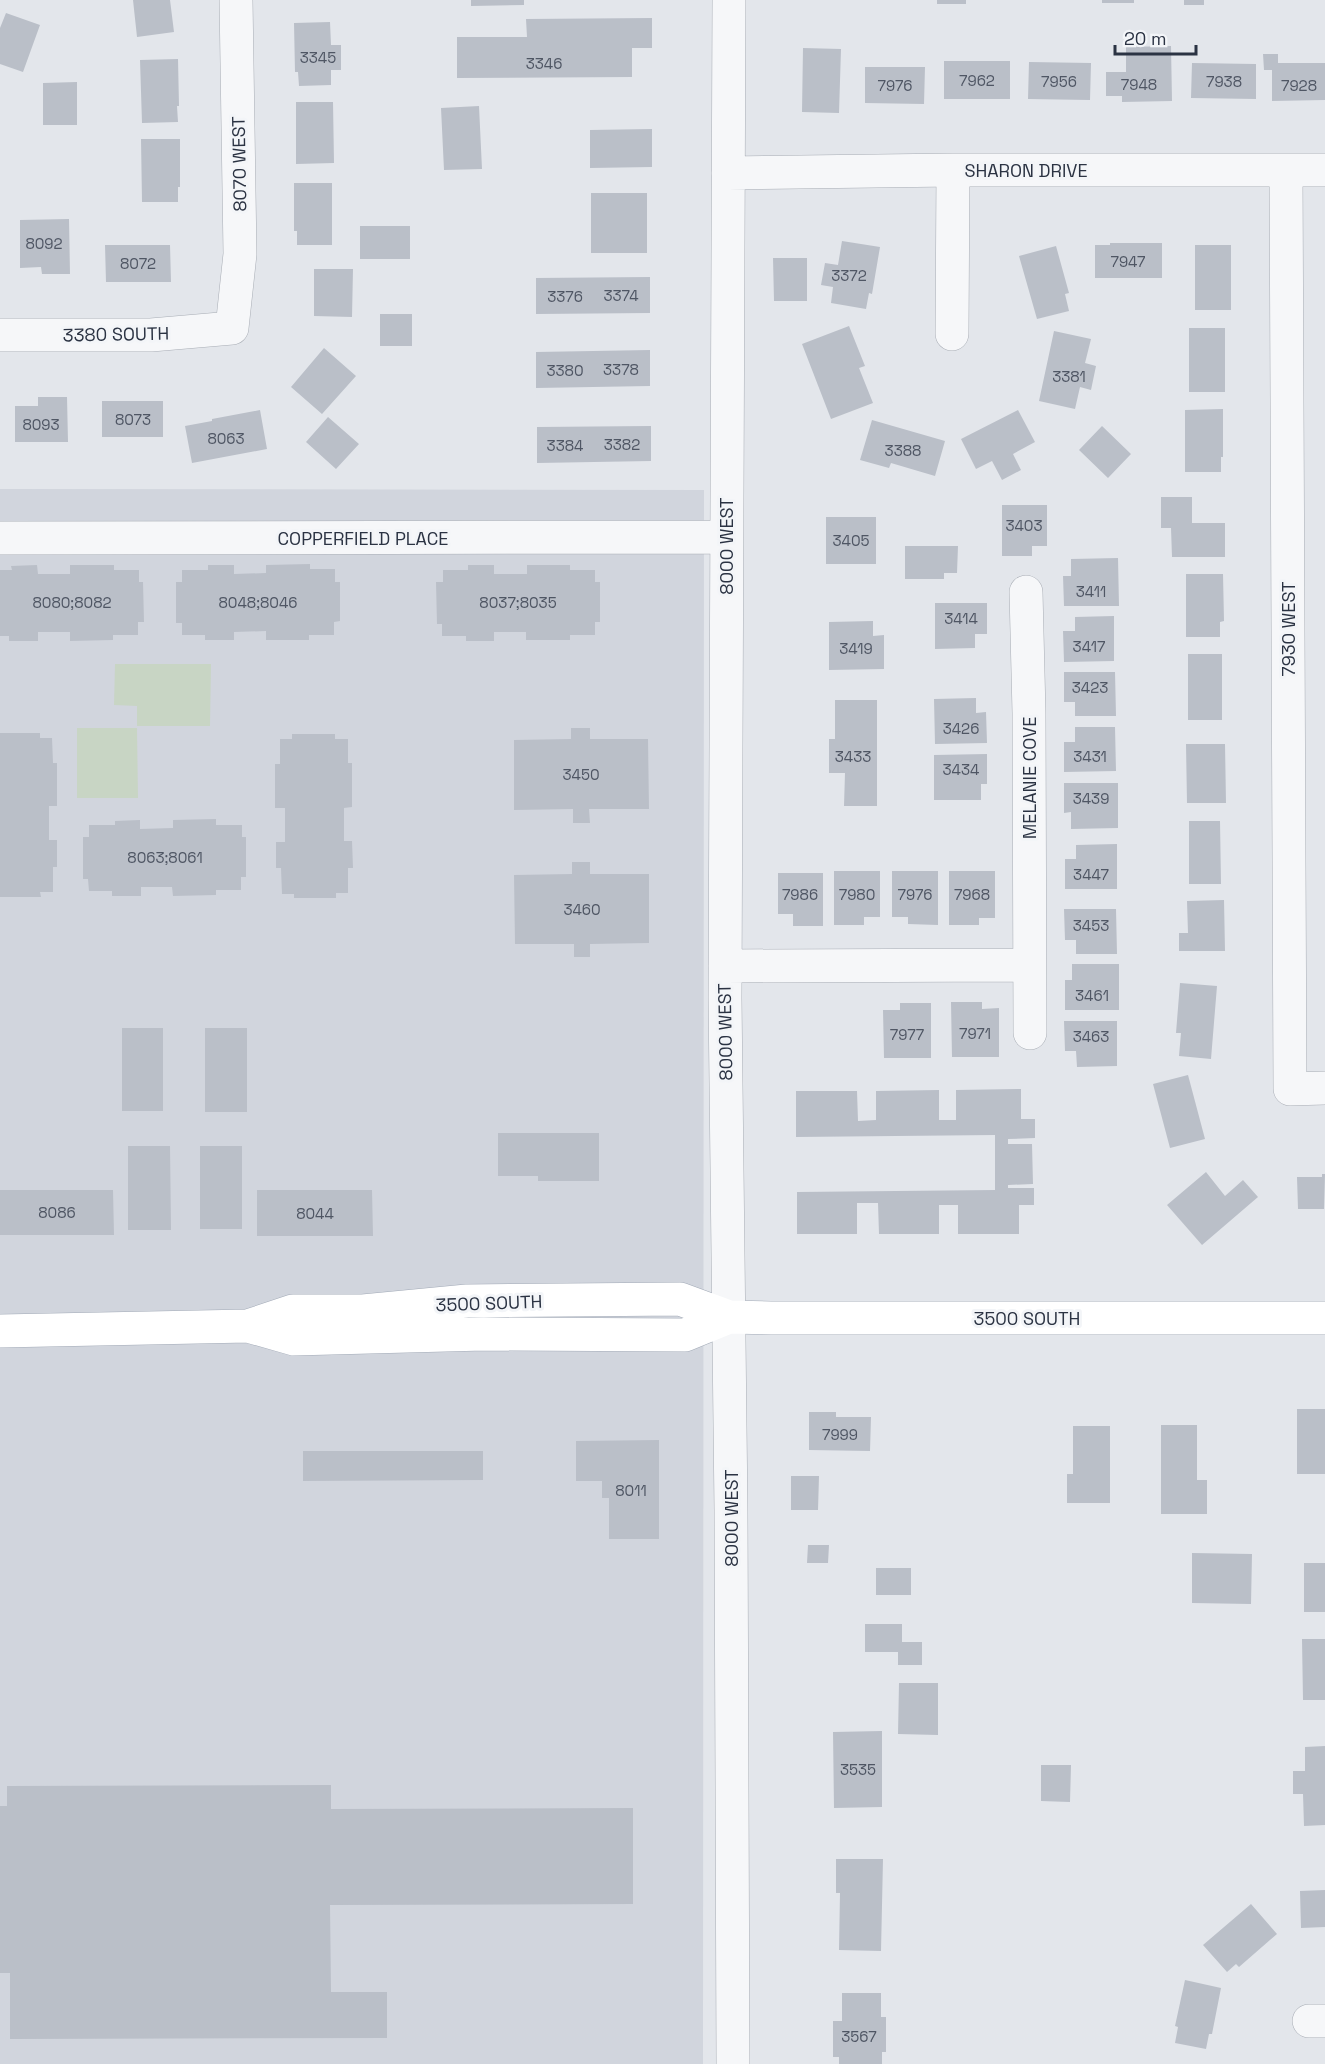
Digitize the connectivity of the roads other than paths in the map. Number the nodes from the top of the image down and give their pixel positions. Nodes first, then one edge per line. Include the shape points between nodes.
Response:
1 (236, 0) edge
2 (729, 0) edge
3 (953, 170) junction
4 (1286, 170) junction
5 (1325, 170) edge
6 (728, 173) junction
7 (232, 328) joint
8 (952, 334) dead end
9 (0, 335) edge
10 (726, 537) junction
11 (0, 538) edge
12 (1026, 592) dead end
13 (1029, 964) junction
14 (724, 966) junction
15 (1030, 1033) dead end
16 (1325, 1088) edge
17 (729, 1317) junction
18 (1325, 1318) edge
19 (0, 1331) edge
20 (733, 2064) edge

1 - 7 street, 8070 WEST via 240,254
2 - 6 street, 8000 WEST
3 - 4 street, SHARON DRIVE
3 - 6 street, SHARON DRIVE
3 - 8 street
4 - 5 street, SHARON DRIVE
4 - 16 street, 7930 WEST via 1290,1089
6 - 10 street, 8000 WEST
7 - 9 street, 3380 SOUTH via 151,335
10 - 11 street, COPPERFIELD PLACE
10 - 14 street, 8000 WEST
12 - 13 street, MELANIE COVE
13 - 14 street
13 - 15 street, MELANIE COVE
14 - 17 street, 8000 WEST
17 - 18 main road, 3500 SOUTH
17 - 19 main road, 3500 SOUTH via 685,1335 484,1334 294,1339 248,1326
17 - 20 street, 8000 WEST

